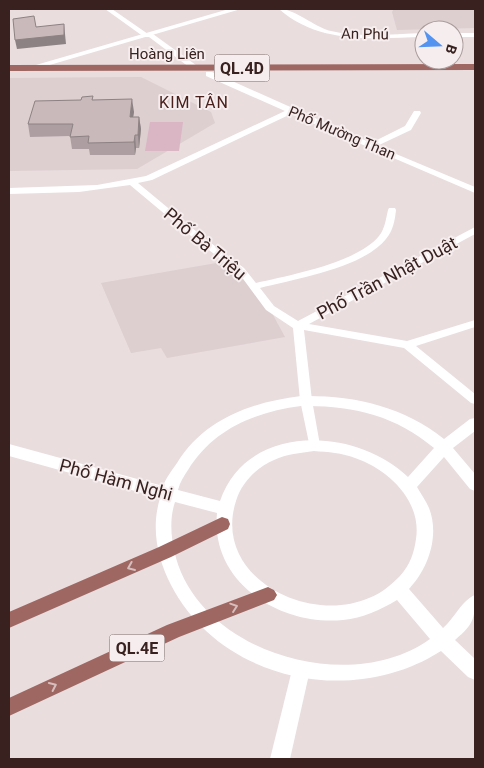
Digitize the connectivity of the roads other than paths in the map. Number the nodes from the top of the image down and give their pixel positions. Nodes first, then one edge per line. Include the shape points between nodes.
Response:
1 (108, 9) edge
2 (237, 9) edge
3 (282, 9) edge
4 (148, 35) junction
5 (414, 35) edge
6 (33, 67) junction
7 (475, 67) edge
8 (9, 68) edge
9 (196, 68) junction
10 (89, 71) junction
11 (209, 74) junction
12 (475, 74) edge
13 (9, 75) edge
14 (27, 75) junction
15 (291, 111) junction
16 (417, 114) dead end
17 (371, 146) junction
18 (133, 183) junction
19 (475, 190) edge
20 (9, 191) edge
21 (392, 210) dead end
22 (475, 230) edge
23 (254, 287) junction
24 (475, 323) edge
25 (298, 326) junction
26 (407, 346) junction
27 (306, 400) junction
28 (475, 400) edge
29 (475, 423) edge
30 (314, 445) junction
31 (445, 446) junction
32 (9, 450) edge
33 (475, 485) edge
34 (408, 487) junction
35 (167, 494) junction
36 (223, 517) junction
37 (165, 552) junction
38 (399, 590) junction
39 (268, 595) junction
40 (475, 603) edge
41 (204, 618) junction
42 (9, 620) edge
43 (442, 640) junction
44 (301, 670) junction
45 (475, 671) edge
46 (9, 707) edge
47 (280, 759) edge

1 - 4 street
2 - 4 main road
3 - 5 street, An Phú via 332,33
4 - 6 main road
4 - 9 street
6 - 8 main road, Hoàng Liên / QL.4D
6 - 10 main road, Hoàng Liên / QL.4D
6 - 14 main road
7 - 9 main road, Hoàng Liên / QL.4D
9 - 10 main road, Hoàng Liên / QL.4D
9 - 11 main road
10 - 11 main road, Hoàng Liên / QL.4D
10 - 14 main road, Hoàng Liên / QL.4D
11 - 12 main road, Hoàng Liên / QL.4D
11 - 15 street, Phố Mường Than
13 - 14 main road, Hoàng Liên / QL.4D
15 - 17 street, Phố Mường Than
15 - 18 street
16 - 17 street via 408,128
17 - 19 street, Phố Mường Than
18 - 20 street via 103,188
18 - 23 street, Phố Bà Triệu via 241,270
21 - 23 street via 389,228 365,252 310,272
22 - 25 street, Phố Trần Nhật Duật
23 - 25 street, Phố Bà Triệu via 270,308
24 - 26 street
25 - 26 street
25 - 27 street
26 - 28 street
27 - 30 street
27 - 31 main road via 336,401 393,415
27 - 35 main road via 276,404 220,426 179,467
29 - 31 main road
30 - 34 main road via 341,447 367,455 390,469
30 - 36 main road via 283,450 256,463 235,484
31 - 33 main road
31 - 34 main road
32 - 35 main road, Phố Hàm Nghi
34 - 38 main road via 420,506 425,528 424,550 415,572
35 - 36 main road, Phố Hàm Nghi
35 - 37 main road via 163,516
36 - 37 main road
36 - 39 main road via 228,553 240,572
37 - 41 main road via 177,585
37 -> 42 main road
38 - 39 main road via 379,603 355,611 329,613 302,610
38 - 43 main road
41 -> 39 main road, QL.4E
40 - 43 main road via 467,617
41 - 44 main road via 220,635 258,656
46 -> 41 main road, QL.4E
43 - 44 main road via 411,659 376,670 339,673
43 - 45 main road
44 - 47 main road

